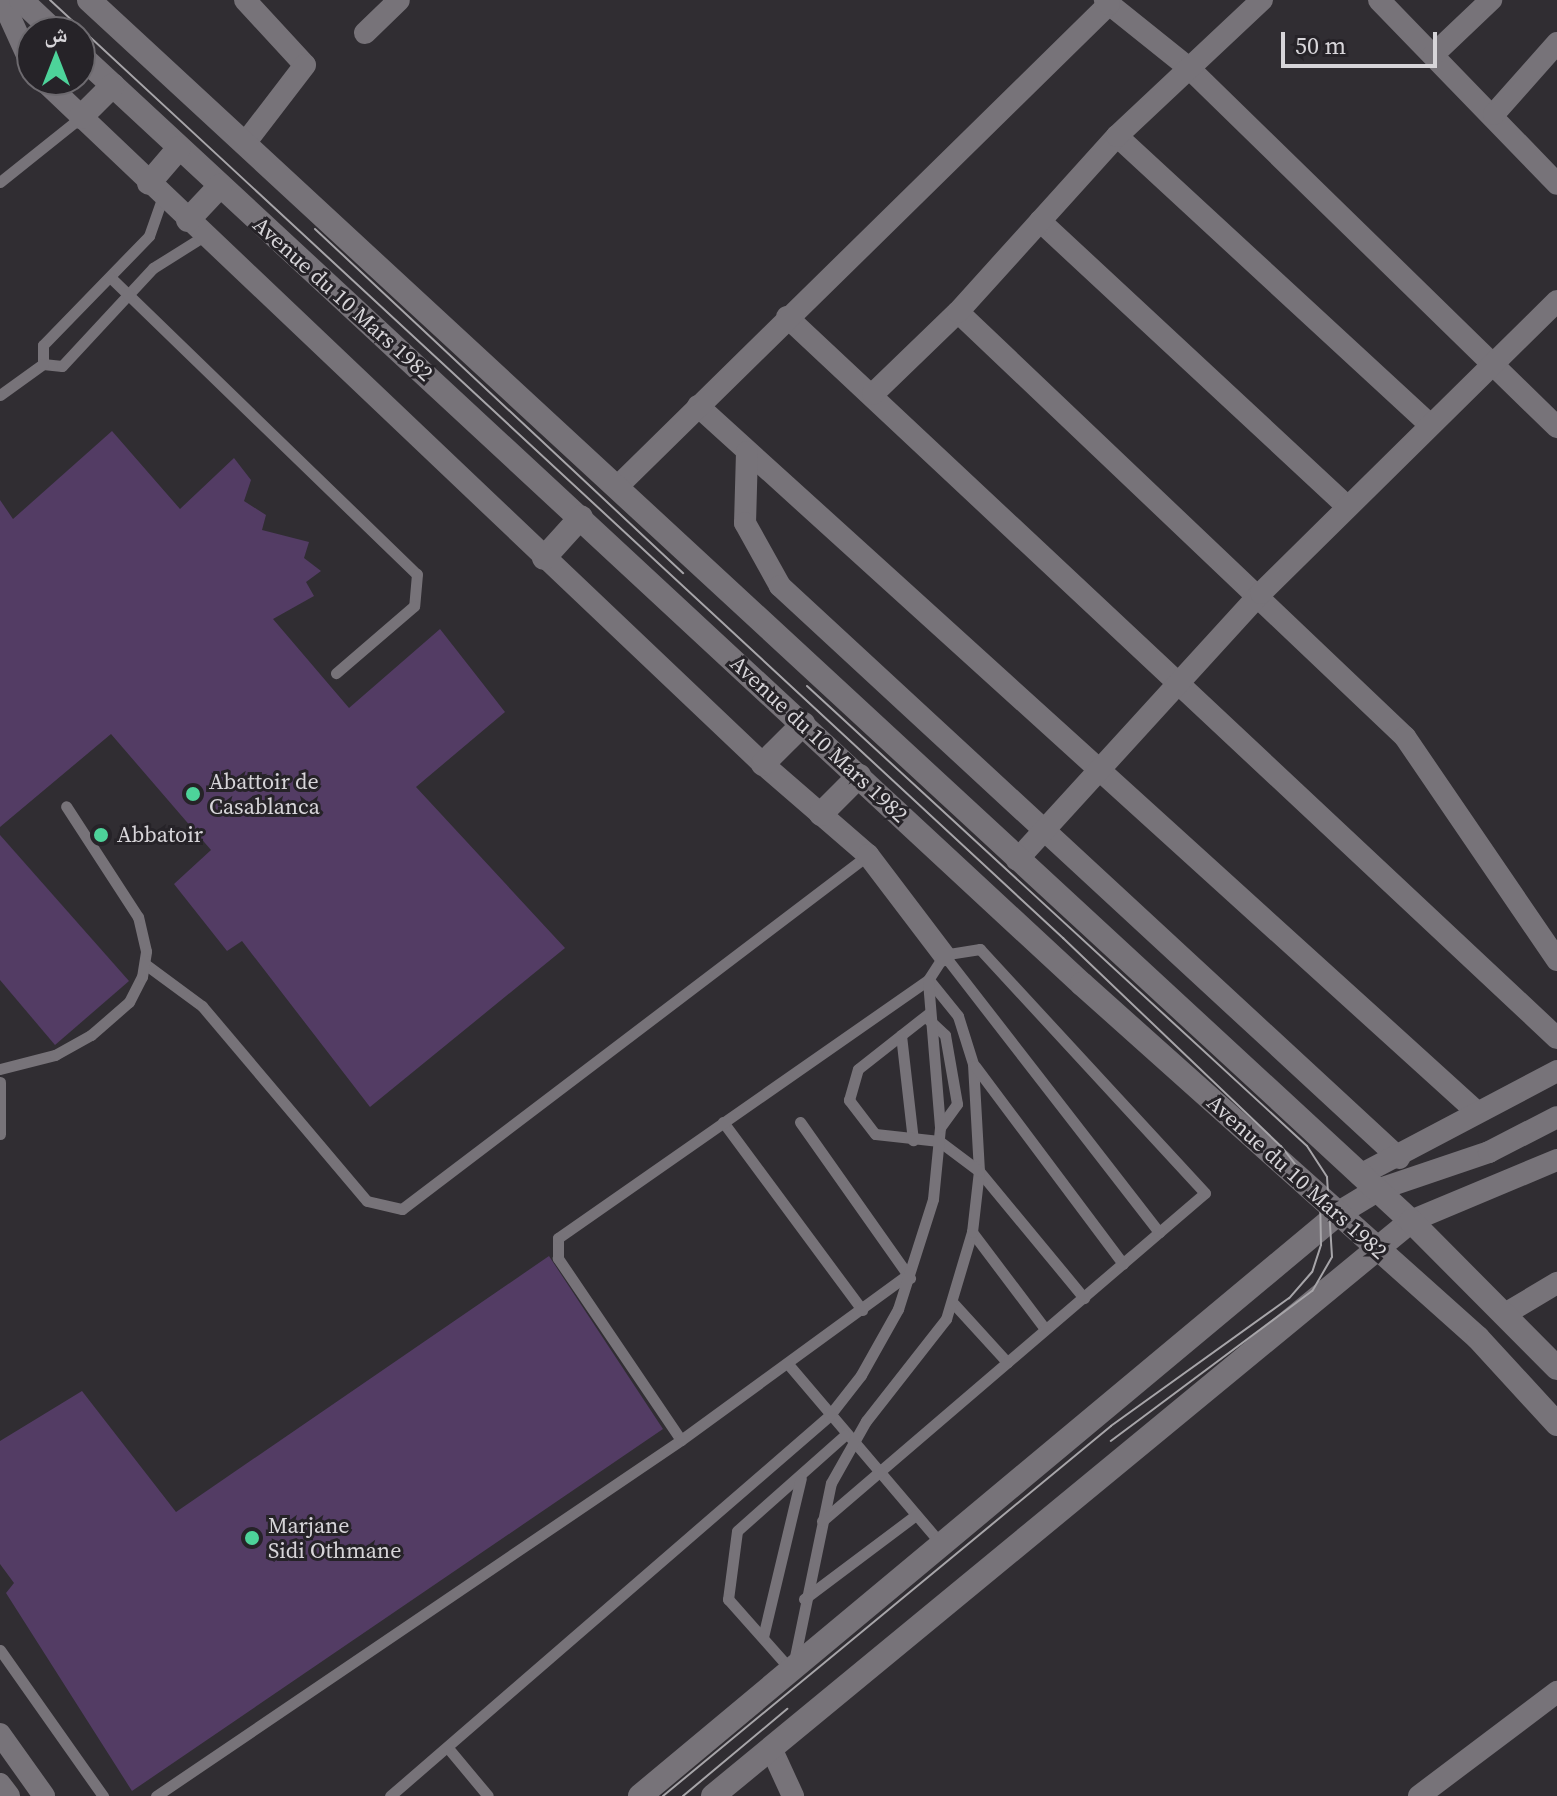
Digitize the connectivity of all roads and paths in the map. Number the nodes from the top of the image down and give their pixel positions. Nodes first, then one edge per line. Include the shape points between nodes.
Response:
1 (2, 0) edge
2 (21, 0) edge
3 (89, 0) edge
4 (245, 0) edge
5 (399, 0) edge
6 (1262, 0) edge
7 (1379, 0) edge
8 (1491, 0) edge
9 (1107, 2) edge
10 (38, 16) edge
11 (16, 31) edge
12 (365, 33) dead end
13 (1557, 43) edge
14 (1434, 54) junction
15 (1190, 69) junction
16 (96, 70) edge
17 (113, 85) junction
18 (59, 96) edge
19 (1494, 114) junction
20 (81, 117) junction
21 (1117, 136) junction
22 (246, 142) junction
23 (179, 148) junction
24 (0, 182) edge
25 (1557, 184) edge
26 (220, 186) junction
27 (156, 189) junction
28 (1040, 221) junction
29 (196, 228) junction
30 (110, 277) junction
31 (128, 295) junction
32 (1557, 301) edge
33 (958, 312) junction
34 (787, 317) junction
35 (43, 364) junction
36 (1491, 364) junction
37 (873, 394) junction
38 (0, 395) edge
39 (698, 406) junction
40 (1427, 422) junction
41 (1557, 427) edge
42 (747, 452) junction
43 (617, 487) junction
44 (1347, 506) junction
45 (581, 517) junction
46 (544, 558) junction
47 (1261, 593) junction
48 (336, 673) dead end
49 (1180, 685) junction
50 (803, 724) junction
51 (763, 764) junction
52 (1098, 775) junction
53 (859, 776) junction
54 (66, 806) dead end
55 (821, 814) junction
56 (1047, 830) junction
57 (868, 855) junction
58 (1017, 860) junction
59 (944, 955) junction
60 (1557, 960) edge
61 (145, 964) junction
62 (928, 980) junction
63 (929, 1017) junction
64 (901, 1035) junction
65 (1557, 1038) edge
66 (973, 1064) junction
67 (0, 1069) edge
68 (1557, 1071) edge
69 (0, 1082) edge
70 (1477, 1112) junction
71 (1557, 1117) edge
72 (723, 1122) junction
73 (800, 1122) dead end
74 (940, 1127) junction
75 (0, 1134) edge
76 (913, 1140) junction
77 (939, 1141) junction
78 (1399, 1158) junction
79 (1557, 1160) edge
80 (979, 1171) junction
81 (1369, 1183) junction
82 (1339, 1213) junction
83 (1411, 1221) junction
84 (972, 1232) junction
85 (1159, 1232) junction
86 (1376, 1249) junction
87 (1123, 1264) junction
88 (909, 1277) junction
89 (1557, 1283) edge
90 (1084, 1298) junction
91 (954, 1304) junction
92 (862, 1310) junction
93 (1505, 1314) junction
94 (1045, 1329) junction
95 (1007, 1362) junction
96 (788, 1364) junction
97 (1557, 1368) edge
98 (829, 1416) junction
99 (1557, 1424) edge
100 (849, 1439) junction
101 (681, 1440) junction
102 (878, 1471) junction
103 (801, 1478) junction
104 (916, 1515) junction
105 (822, 1521) junction
106 (943, 1547) junction
107 (804, 1599) junction
108 (763, 1637) junction
109 (0, 1650) edge
110 (792, 1671) junction
111 (1557, 1692) edge
112 (0, 1734) edge
113 (448, 1748) junction
114 (771, 1748) junction
115 (0, 1784) edge
116 (9, 1796) edge
117 (44, 1796) edge
118 (103, 1796) edge
119 (156, 1796) edge
120 (390, 1796) edge
121 (488, 1796) edge
122 (640, 1796) edge
123 (713, 1796) edge
124 (793, 1796) edge
125 (1419, 1796) edge

1 - 11 street
2 - 10 main road
3 - 22 main road, Avenue du 10 Mars 1982
4 - 22 street via 305,65
5 - 12 street
6 - 15 street
7 - 14 street
8 - 14 street
9 - 15 street
9 - 34 street
13 - 19 street
14 - 19 street
15 - 21 street
15 - 36 street
16 - 17 main road, Avenue du 10 Mars 1982
17 - 20 main road
17 - 23 main road, Avenue du 10 Mars 1982
18 - 20 street
19 - 25 street
20 - 24 lane
20 - 27 street
21 - 28 street
21 - 40 street
22 - 43 main road, Avenue du 10 Mars 1982
23 - 26 main road, Avenue du 10 Mars 1982
23 - 27 main road
26 - 29 main road
26 - 45 main road, Avenue du 10 Mars 1982
27 - 29 street
27 - 30 lane via 149,236
28 - 33 street
28 - 44 street
29 - 31 lane
29 - 46 street
30 - 31 lane
30 - 35 lane via 43,345
31 - 35 lane via 62,366
31 - 48 lane via 417,574 414,606
32 - 36 street
33 - 37 street
33 - 47 street
34 - 37 street
34 - 39 street
35 - 38 lane
36 - 40 street
36 - 41 street
37 - 49 street
39 - 42 street
39 - 43 street
40 - 44 street
42 - 52 street
42 - 56 street via 745,523 780,586
43 - 58 main road, Avenue du 10 Mars 1982
44 - 47 street
45 - 46 main road
45 - 50 main road, Avenue du 10 Mars 1982
46 - 51 street
47 - 49 street
47 - 60 street via 1405,737
49 - 52 street
49 - 65 street
50 - 51 main road
50 - 53 main road, Avenue du 10 Mars 1982
51 - 55 street
52 - 56 street
52 - 70 street
53 - 55 main road
53 - 82 main road, Avenue du 10 Mars 1982
54 - 61 lane via 138,917
55 - 57 street
56 - 58 street
56 - 78 street
57 - 59 street
57 - 61 lane via 402,1209 367,1201 202,1006
58 - 81 main road, Avenue du 10 Mars 1982
59 - 62 lane
59 - 85 lane
59 - 85 lane via 980,949 1205,1193
61 - 67 lane via 129,1002 91,1035 55,1055
62 - 63 lane
62 - 66 lane via 958,1016
62 - 72 lane
63 - 64 lane
63 - 74 lane
63 - 74 lane via 945,1035 957,1104
64 - 76 lane
64 - 76 lane via 852,1076 849,1100 875,1134
66 - 80 lane
66 - 87 lane
68 - 70 street
69 - 75 lane
70 - 78 street
71 - 81 street via 1489,1152
72 - 92 lane
72 - 101 lane via 554,1247
73 - 88 lane
74 - 77 lane
76 - 77 lane
77 - 80 lane
77 - 88 lane via 933,1199
78 - 81 street
79 - 83 street
80 - 84 lane
80 - 90 lane
81 - 82 main road
81 - 83 main road, Avenue du 10 Mars 1982
82 - 86 main road, Avenue du 10 Mars 1982
82 - 106 main road
83 - 86 main road
83 - 93 main road, Avenue du 10 Mars 1982
84 - 91 lane
84 - 94 lane
85 - 87 lane
86 - 99 main road, Avenue du 10 Mars 1982 via 1478,1338
86 - 114 main road
87 - 90 lane
88 - 92 lane
88 - 98 lane via 884,1340
89 - 93 street
90 - 94 lane
91 - 95 lane
91 - 100 lane
92 - 96 lane
93 - 97 main road, Avenue du 10 Mars 1982
94 - 95 lane
95 - 102 lane
96 - 98 lane
96 - 101 lane
98 - 100 lane
98 - 113 lane
100 - 102 lane
100 - 103 lane
100 - 105 lane
101 - 119 lane
102 - 104 lane
102 - 105 lane
103 - 108 lane
103 - 108 lane via 737,1531 728,1599
104 - 106 lane
104 - 107 lane
105 - 107 lane
106 - 110 main road
107 - 110 lane
108 - 110 lane
109 - 118 lane
110 - 122 main road
111 - 125 street
112 - 117 street
113 - 120 lane
113 - 121 lane
114 - 123 main road
114 - 124 street
115 - 116 street

